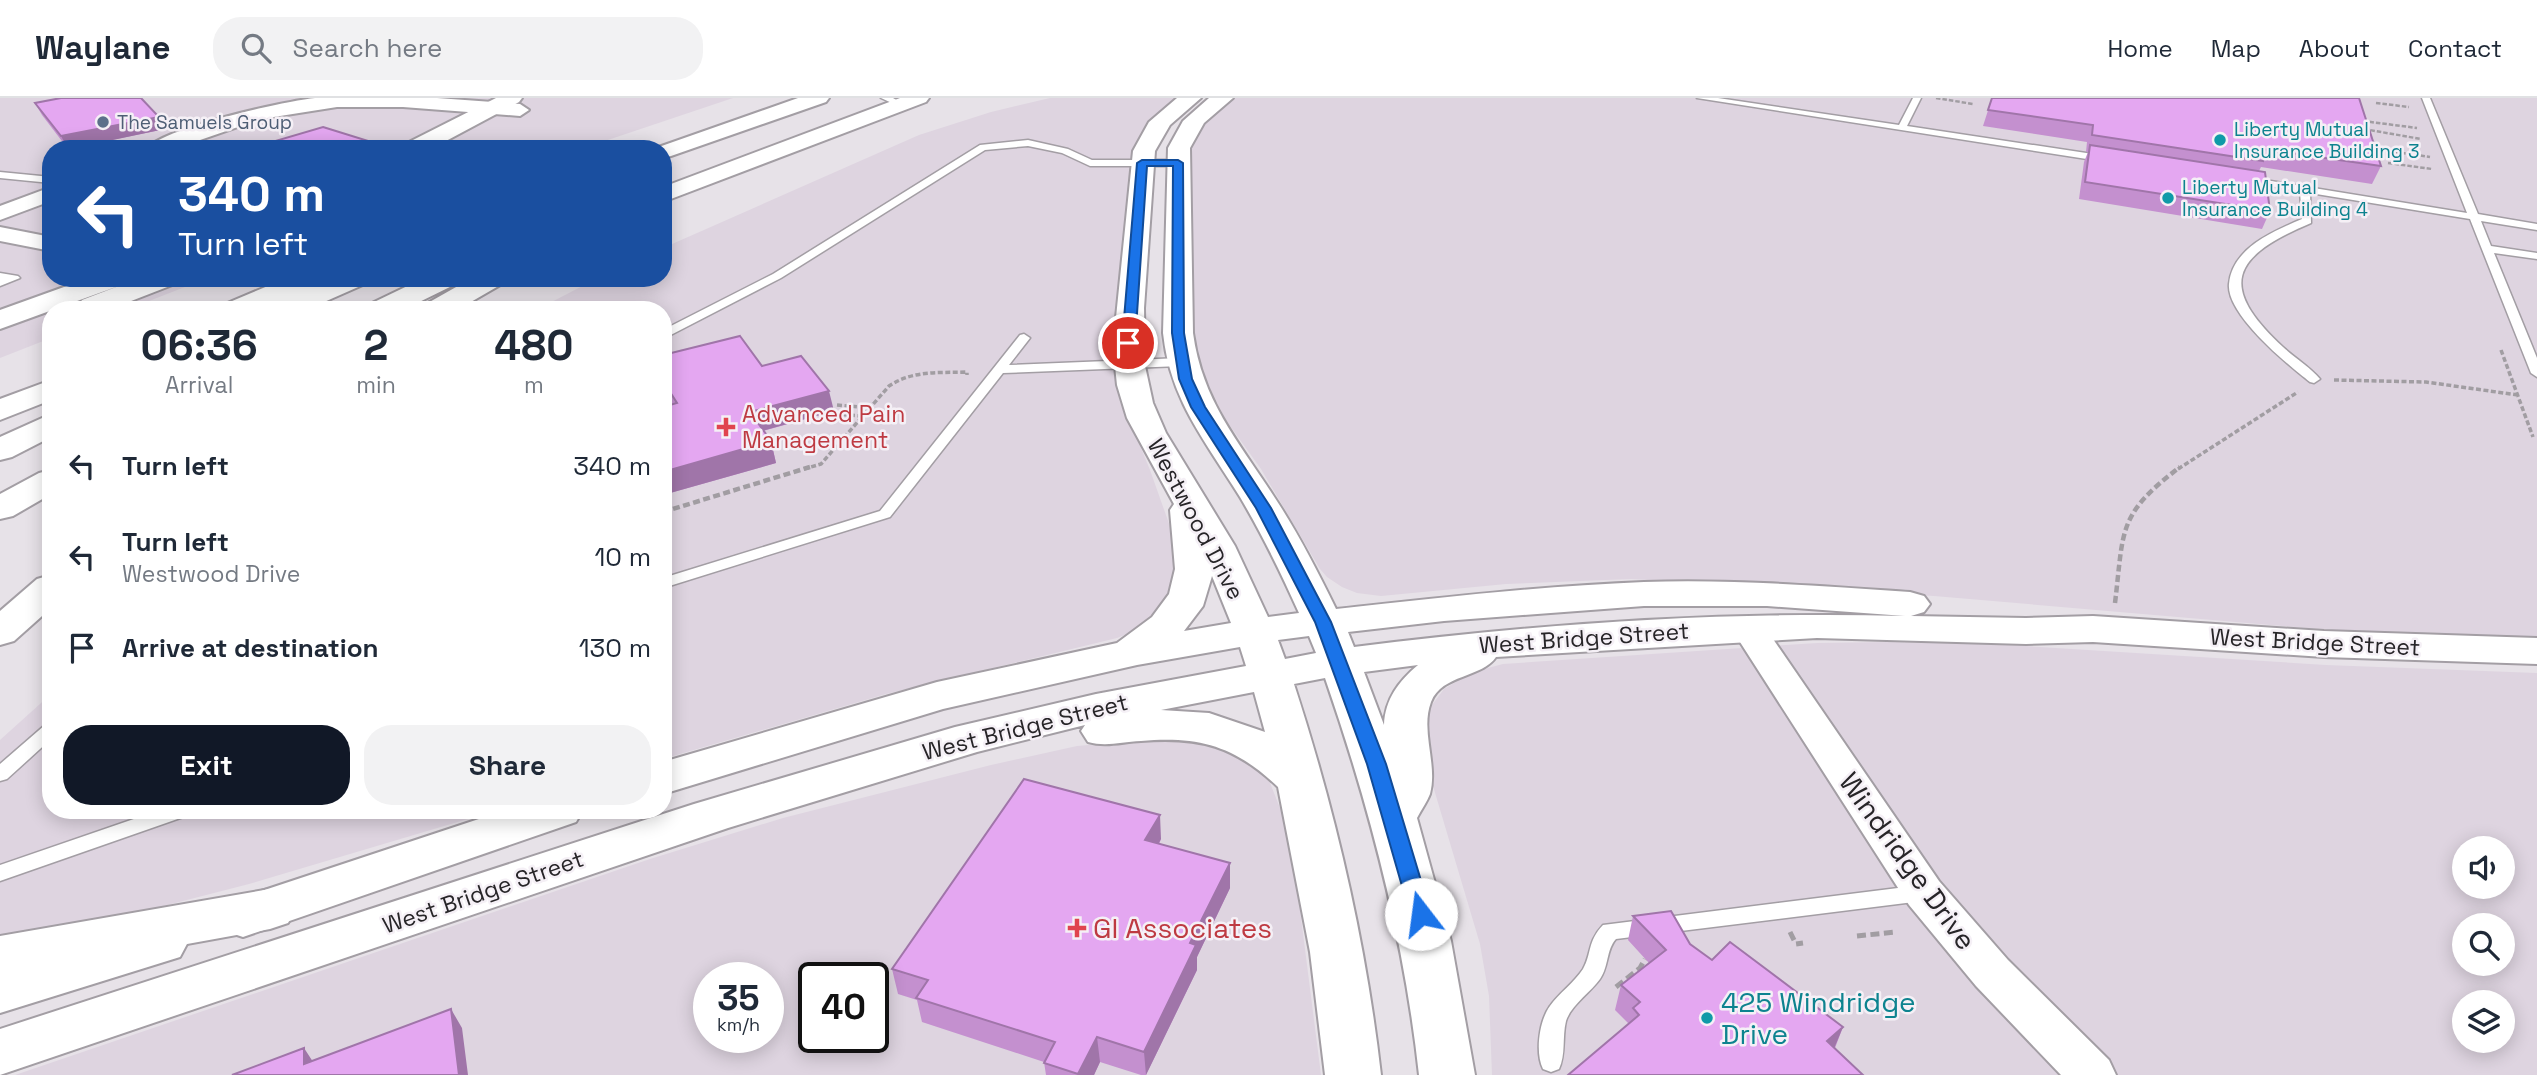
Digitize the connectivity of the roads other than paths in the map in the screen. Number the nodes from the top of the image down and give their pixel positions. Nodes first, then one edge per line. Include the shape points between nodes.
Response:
1 (819, 98) edge
2 (919, 98) edge
3 (1192, 98) edge
4 (1223, 98) edge
5 (1701, 98) edge
6 (1917, 98) edge
7 (2426, 98) edge
8 (894, 99) edge
9 (523, 103) edge
10 (492, 108) junction
11 (1902, 128) junction
12 (179, 140) edge
13 (430, 140) edge
14 (465, 140) edge
15 (672, 148) edge
16 (2118, 161) edge
17 (1142, 163) junction
18 (1178, 163) junction
19 (0, 175) edge
20 (42, 179) edge
21 (2238, 179) edge
22 (672, 181) edge
23 (2305, 189) junction
24 (672, 192) edge
25 (42, 197) edge
26 (0, 214) edge
27 (2472, 215) junction
28 (2537, 227) edge
29 (0, 234) edge
30 (42, 242) edge
31 (2486, 248) junction
32 (2537, 256) edge
33 (0, 276) edge
34 (0, 283) edge
35 (75, 287) edge
36 (115, 287) edge
37 (124, 287) edge
38 (289, 287) edge
39 (335, 287) edge
40 (427, 287) edge
41 (476, 287) edge
42 (44, 301) edge
43 (65, 301) edge
44 (98, 301) edge
45 (256, 301) edge
46 (304, 301) edge
47 (399, 301) edge
48 (452, 301) edge
49 (42, 302) edge
50 (42, 308) edge
51 (12, 316) edge
52 (42, 324) edge
53 (672, 330) edge
54 (1024, 338) dead end
55 (0, 339) edge
56 (1181, 362) junction
57 (1129, 364) junction
58 (999, 369) junction
59 (2537, 373) edge
60 (2314, 379) road end
61 (42, 393) edge
62 (0, 410) edge
63 (42, 429) edge
64 (0, 450) edge
65 (42, 485) edge
66 (1187, 497) junction
67 (0, 508) edge
68 (672, 580) edge
69 (42, 595) edge
70 (2104, 617) junction
71 (1323, 622) junction
72 (1748, 628) junction
73 (0, 632) edge
74 (1501, 643) junction
75 (2537, 651) edge
76 (1262, 653) junction
77 (1120, 655) junction
78 (1339, 662) junction
79 (42, 737) edge
80 (971, 738) junction
81 (0, 774) edge
82 (672, 775) edge
83 (1300, 781) junction
84 (1394, 817) junction
85 (156, 819) edge
86 (534, 819) edge
87 (0, 873) edge
88 (1924, 893) junction
89 (270, 909) junction
90 (0, 957) edge
91 (0, 991) edge
92 (0, 1053) edge
93 (1551, 1062) dead end
94 (1353, 1075) edge
95 (1447, 1075) edge
96 (2091, 1075) edge

1 - 15 main road
2 - 24 main road
3 - 17 main road, Westwood Drive via 1152,133
4 - 18 main road via 1189,127
5 - 11 lane
6 - 11 lane
7 - 27 lane
8 - 22 main road
9 - 10 main road
9 - 14 main road
10 - 12 street via 386,101 317,103 231,120
10 - 13 main road
11 - 16 lane
17 - 18 lane
17 - 53 lane via 1087,167 1065,151 1034,144 979,149 787,271
17 - 57 main road, Westwood Drive
18 - 56 main road
19 - 20 lane
21 - 23 lane
23 - 27 lane
23 - 60 lane via 2306,221 2250,251 2234,286 2262,331
25 - 26 street
27 - 28 lane
27 - 31 lane
29 - 30 street
31 - 32 lane
31 - 59 lane
33 - 34 lane via 14,278
35 - 42 street
36 - 43 main road
37 - 44 main road
38 - 45 main road
39 - 46 main road
40 - 47 main road
41 - 48 main road
49 - 51 street
50 - 51 main road
52 - 55 main road
54 - 58 lane
56 - 57 lane
56 - 71 main road via 1198,407 1264,508
57 - 58 lane
57 - 66 main road, Westwood Drive via 1142,415
58 - 68 lane via 885,514
61 - 62 main road
63 - 64 main road
65 - 67 main road
66 - 76 main road, Westwood Drive via 1214,541
66 - 77 main road via 1194,565 1191,589 1162,630
69 - 73 main road
70 - 71 main road, West Bridge Street via 1786,595 1682,593 1572,598
70 - 72 main road, West Bridge Street
70 - 75 main road, West Bridge Street via 2324,644
71 - 76 main road, West Bridge Street
71 - 78 main road
72 - 74 main road, West Bridge Street
72 - 88 street, Windridge Drive
74 - 78 main road, West Bridge Street
74 - 84 main road via 1441,669 1418,690 1404,720 1407,794
76 - 77 main road, West Bridge Street
76 - 78 main road, West Bridge Street
76 - 80 main road, West Bridge Street via 1076,712
76 - 83 main road, Westwood Drive
77 - 82 main road, West Bridge Street via 906,704
78 - 84 main road
79 - 81 lane
80 - 83 main road via 1059,737 1145,725 1189,725 1246,739 1283,763
80 - 92 main road, West Bridge Street via 724,812
83 - 94 main road, Westwood Drive via 1342,975
84 - 95 main road via 1431,959
85 - 87 lane
86 - 89 main road
88 - 93 lane via 1610,931 1601,941 1592,972 1557,1013
88 - 96 street, Windridge Drive via 1992,974
89 - 90 main road
89 - 91 main road

